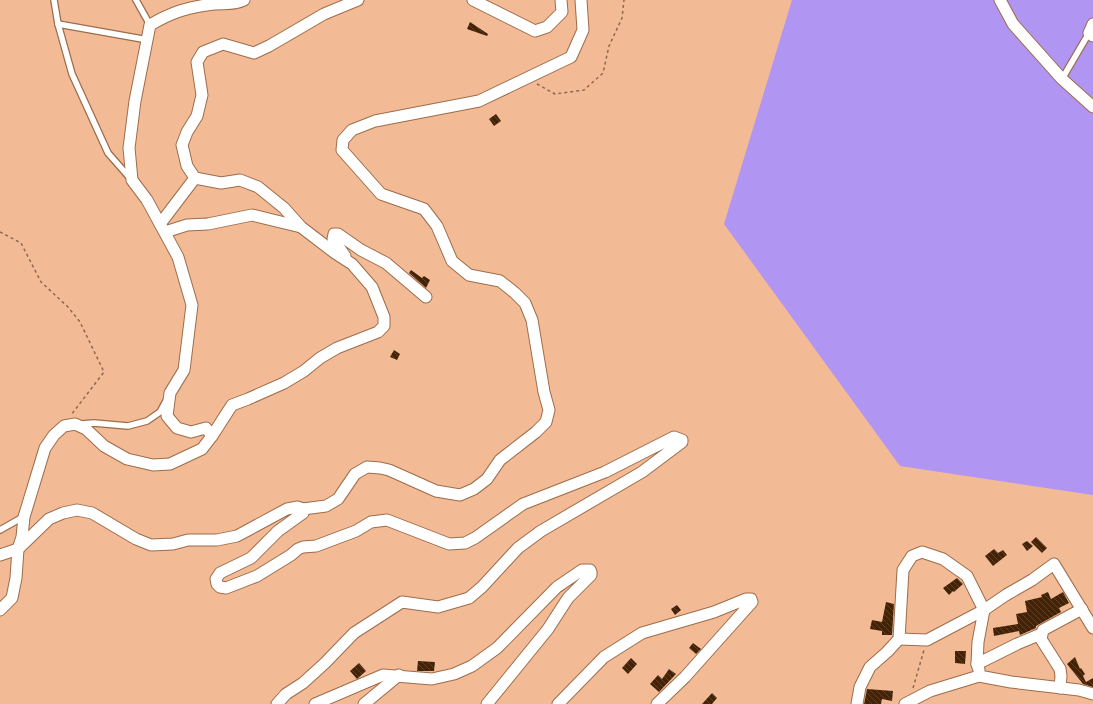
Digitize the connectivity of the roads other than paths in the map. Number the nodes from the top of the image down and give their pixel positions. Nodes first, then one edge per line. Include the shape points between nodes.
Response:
1 (54, 0) edge
2 (136, 0) edge
3 (244, 0) edge
4 (358, 0) edge
5 (473, 0) edge
6 (561, 0) edge
7 (581, 0) edge
8 (1000, 0) edge
9 (198, 3) edge
10 (58, 24) junction
11 (150, 26) junction
12 (1092, 31) edge
13 (148, 40) junction
14 (1062, 79) junction
15 (1093, 107) edge
16 (195, 178) junction
17 (132, 180) junction
18 (302, 227) junction
19 (162, 228) junction
20 (352, 264) junction
21 (426, 297) dead end
22 (170, 393) junction
23 (71, 422) junction
24 (212, 436) junction
25 (303, 509) junction
26 (24, 517) junction
27 (0, 530) edge
28 (18, 549) junction
29 (0, 555) edge
30 (1082, 609) junction
31 (0, 610) edge
32 (984, 610) junction
33 (1093, 628) edge
34 (1041, 634) junction
35 (899, 639) junction
36 (977, 664) junction
37 (399, 675) junction
38 (979, 676) junction
39 (1060, 688) junction
40 (1093, 694) edge
41 (277, 704) edge
42 (315, 704) edge
43 (365, 704) edge
44 (487, 704) edge
45 (558, 704) edge
46 (657, 704) edge
47 (857, 704) edge
48 (905, 704) edge

1 - 10 lane
2 - 11 lane
3 - 9 street via 238,3
4 - 16 street via 324,14 254,53 223,44 203,52 197,62 202,95 197,116 182,145 187,166
5 - 6 street via 535,31 547,27 562,12
7 - 25 street via 583,30 571,57 479,101 369,124 352,130 343,140 342,150 381,194 424,209 437,226 452,261 469,275 500,281 524,304 532,320 544,392 550,410 546,422 500,460 487,479 460,495 436,491 389,470 367,467 355,474 338,499 326,506
8 - 14 street via 1013,24
9 - 11 street
10 - 13 lane
10 - 17 lane via 72,74 108,153
11 - 13 street
12 - 14 lane
13 - 17 street via 135,101 129,148
14 - 15 street
16 - 18 street via 221,183 240,180 258,188 284,208
16 - 19 street
17 - 19 street via 147,200
18 - 19 street via 252,215 208,224
18 - 20 street
19 - 22 street via 178,257 192,305 184,370
20 - 21 street via 339,250 333,239 334,234 386,263
20 - 24 street via 372,287 384,317 384,326 378,332 337,348 284,383 232,405
22 - 23 lane via 160,412 147,421 128,426
22 - 24 street via 167,416 177,428 191,432 206,428
23 - 24 street via 86,429 104,446 127,459 152,465 170,464 202,449
23 - 26 street via 54,435 45,448
25 - 28 street via 287,509 237,536 157,545 136,539 92,513 77,510 49,518
25 - 41 street via 302,513 278,531 251,558 220,573 216,579 217,584 226,588 256,576 298,549 316,546 356,531 371,522 387,520 449,544 465,543 531,500 605,472 674,437 682,440 642,472 541,531 518,548 469,598 438,607 408,602 397,604 354,633 325,663
26 - 27 lane
26 - 28 street
28 - 29 street
28 - 31 street via 12,598
30 - 32 street via 1054,564
30 - 33 street
30 - 34 street via 1043,630
32 - 35 street via 927,640
32 - 35 street via 967,576 943,559 922,552 912,556 903,570
32 - 36 street
34 - 36 street
34 - 39 street via 1041,639 1060,669
35 - 47 street via 870,667 860,687
36 - 38 street
37 - 42 street via 383,675
37 - 43 street
37 - 44 street via 432,679 454,674 472,666 497,648 557,587 582,570 590,570 591,575 568,598 548,629
38 - 39 street
38 - 48 street via 930,691
39 - 40 street
45 - 46 street via 604,657 642,633 751,599 752,602 710,649

